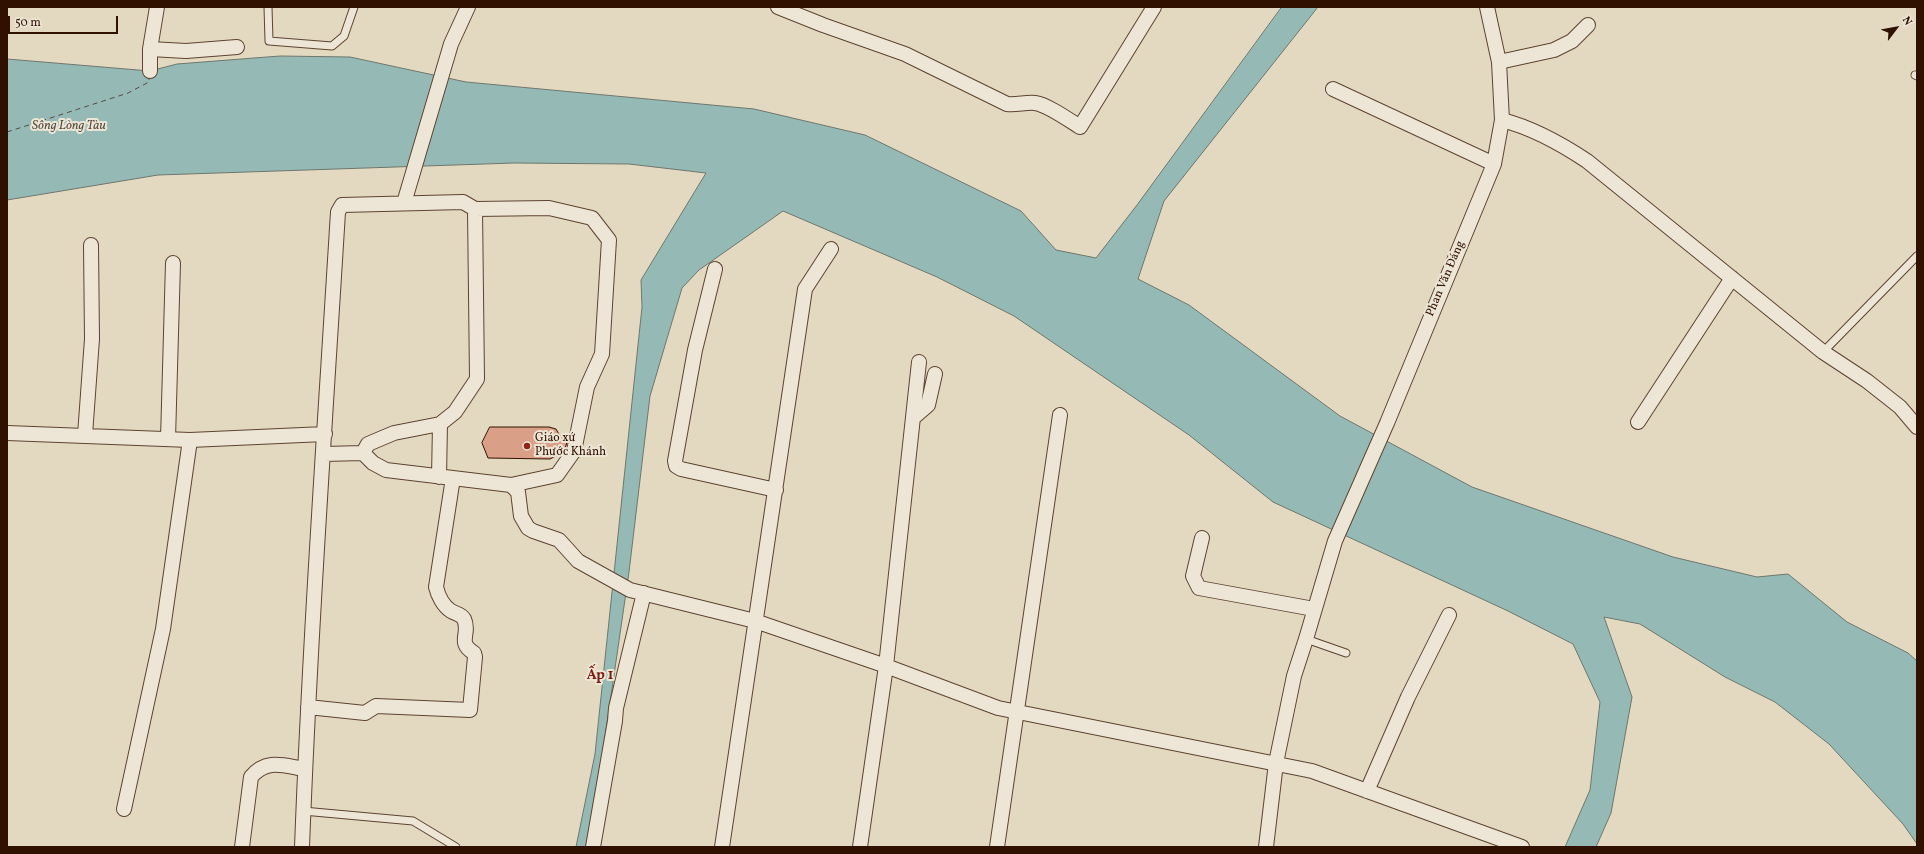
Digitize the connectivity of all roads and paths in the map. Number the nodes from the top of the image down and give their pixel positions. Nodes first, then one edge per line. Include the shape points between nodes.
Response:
1 (157, 7) edge
2 (268, 7) edge
3 (354, 7) edge
4 (468, 7) edge
5 (778, 7) edge
6 (1154, 7) edge
7 (1487, 7) edge
8 (1588, 25) dead end
9 (237, 47) dead end
10 (150, 49) junction
11 (1499, 62) junction
12 (150, 71) dead end
13 (1332, 88) dead end
14 (1502, 120) junction
15 (1494, 164) junction
16 (404, 203) junction
17 (475, 209) junction
18 (92, 245) dead end
19 (831, 249) dead end
20 (1917, 256) edge
21 (173, 263) dead end
22 (715, 268) dead end
23 (1732, 278) junction
24 (1823, 352) junction
25 (919, 362) dead end
26 (935, 374) dead end
27 (1060, 415) dead end
28 (913, 418) junction
29 (1638, 422) dead end
30 (440, 424) junction
31 (1917, 427) edge
32 (7, 433) edge
33 (325, 434) junction
34 (85, 435) junction
35 (168, 439) junction
36 (190, 440) junction
37 (363, 453) junction
38 (324, 454) junction
39 (446, 477) junction
40 (511, 485) junction
41 (776, 490) junction
42 (1202, 538) dead end
43 (637, 591) junction
44 (1314, 609) junction
45 (1449, 615) dead end
46 (755, 621) junction
47 (1306, 639) junction
48 (1346, 653) dead end
49 (886, 666) junction
50 (308, 707) junction
51 (1017, 713) junction
52 (1282, 765) junction
53 (305, 768) junction
54 (1367, 791) junction
55 (124, 808) dead end
56 (303, 811) junction
57 (242, 847) edge
58 (302, 847) edge
59 (456, 847) edge
60 (593, 847) edge
61 (722, 847) edge
62 (860, 847) edge
63 (997, 847) edge
64 (1266, 847) edge
65 (1522, 847) edge

1 - 10 street
2 - 3 lane via 269,41 332,46 344,36
4 - 16 street via 451,44
5 - 6 street via 905,54 1007,104 1036,103 1080,127
7 - 11 street, Phan Văn Đáng
8 - 11 street via 1572,41 1554,50
9 - 10 street via 186,51
10 - 12 street
11 - 14 street, Phan Văn Đáng
13 - 15 street
14 - 15 street, Phan Văn Đáng
14 - 23 street via 1519,124 1562,144 1587,161
15 - 44 street, Phan Văn Đáng via 1387,423 1335,540
16 - 17 street via 463,202
16 - 33 street via 342,205 338,212
17 - 30 street via 476,379 455,412
17 - 40 street via 549,208 592,218 609,240 602,354 587,387 574,451 556,475
18 - 34 street via 92,339
19 - 41 street via 805,289
20 - 24 lane
21 - 35 street
22 - 41 street via 695,350 676,466
23 - 24 street
23 - 29 street
24 - 31 street via 1900,407
25 - 28 street
26 - 28 street via 928,405
27 - 51 street
28 - 49 street
30 - 37 street via 394,433 368,444
30 - 39 street
32 - 34 street
33 - 36 street
33 - 38 street
34 - 35 street
35 - 36 street
36 - 55 street via 163,629
37 - 38 street
37 - 39 street via 373,464 386,470
38 - 50 street
39 - 40 street
39 - 50 street via 436,587 438,595 448,608 464,619 464,645 475,656 470,710 376,706 364,714
40 - 43 street via 518,492 521,516 532,532 559,540 573,557 610,579
41 - 46 street
42 - 44 street via 1193,576 1199,588
43 - 46 street
43 - 60 street
44 - 47 street, Phan Văn Đáng
45 - 54 street via 1408,698
46 - 49 street
46 - 61 street
47 - 48 lane
47 - 52 street, Phan Văn Đáng via 1294,676
49 - 51 street via 977,701
49 - 62 street
50 - 53 street
51 - 52 street
51 - 63 street
52 - 54 street via 1312,771
52 - 64 street, Phan Văn Đáng
53 - 56 street
53 - 57 street via 269,764 258,769 251,777
54 - 65 street
56 - 58 street
56 - 59 lane via 413,821

